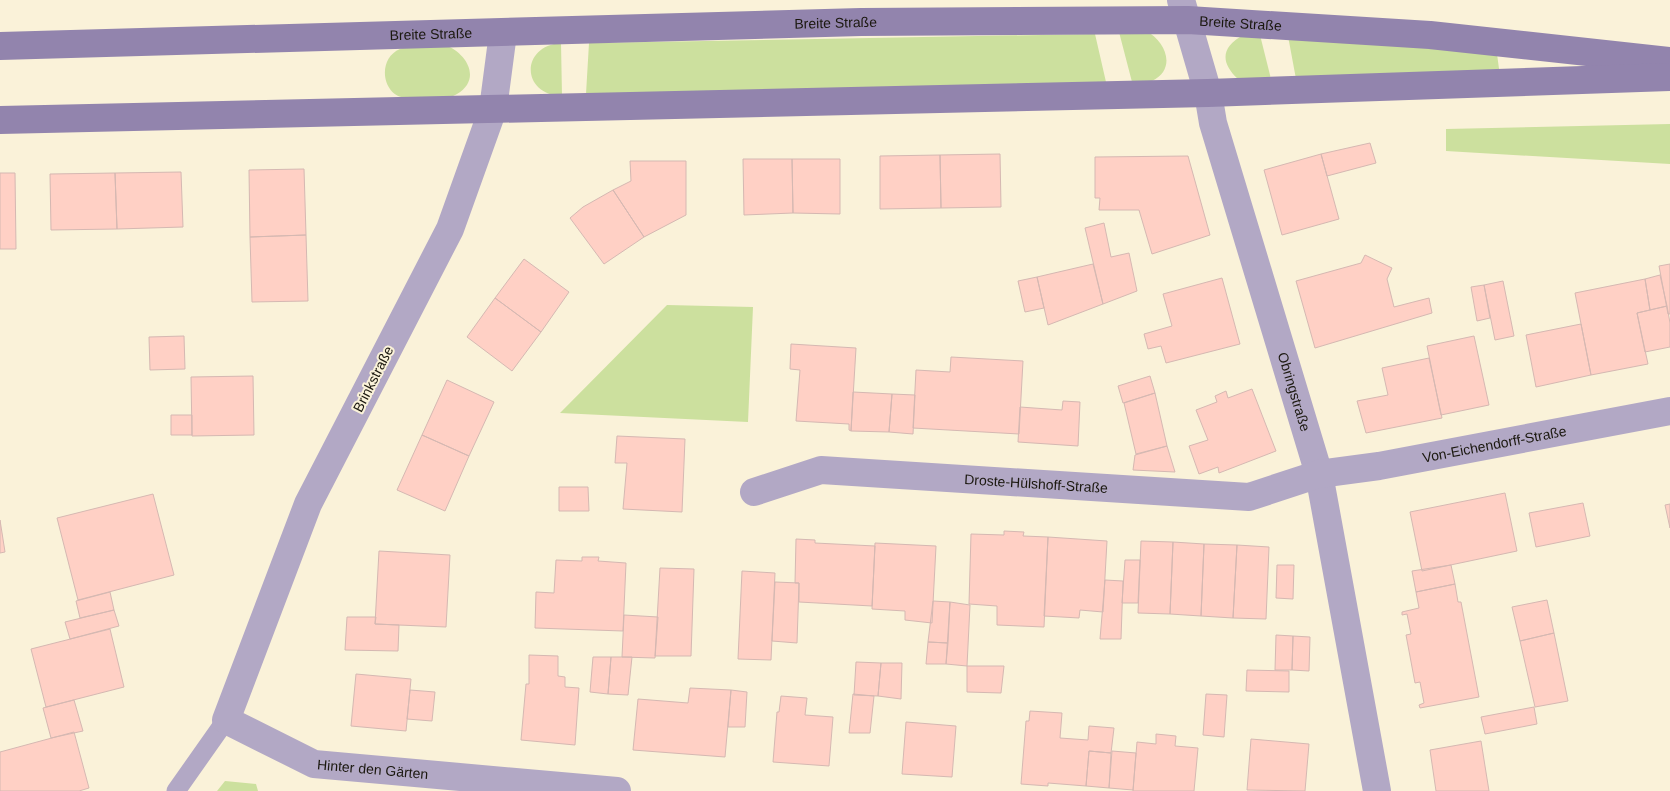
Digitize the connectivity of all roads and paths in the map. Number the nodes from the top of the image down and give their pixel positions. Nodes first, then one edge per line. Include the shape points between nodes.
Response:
1 (1184, 10) edge
2 (503, 34) junction
3 (0, 46) edge
4 (1670, 60) edge
5 (1670, 76) edge
6 (1208, 93) junction
7 (493, 109) junction
8 (0, 120) edge
9 (1670, 411) edge
10 (1319, 474) junction
11 (754, 492) dead end
12 (226, 720) junction
13 (176, 791) edge
14 (617, 791) edge
15 (1377, 791) edge

1 - 2 street, Breite Straße
1 - 4 street, Breite Straße
1 - 6 street, Obringstraße
2 - 3 street, Breite Straße
2 - 7 street, Brinkstraße
5 - 6 street
6 - 7 street
6 - 10 street, Obringstraße via 1213,123
7 - 8 street
7 - 12 street, Brinkstraße via 450,229 308,504
9 - 10 street, Von-Eichendorff-Straße via 1379,466
10 - 11 street, Droste-Hülshoff-Straße via 1250,497 820,470
10 - 15 street, Obringstraße
12 - 13 lane
12 - 14 street, Hinter den Gärten via 314,764

